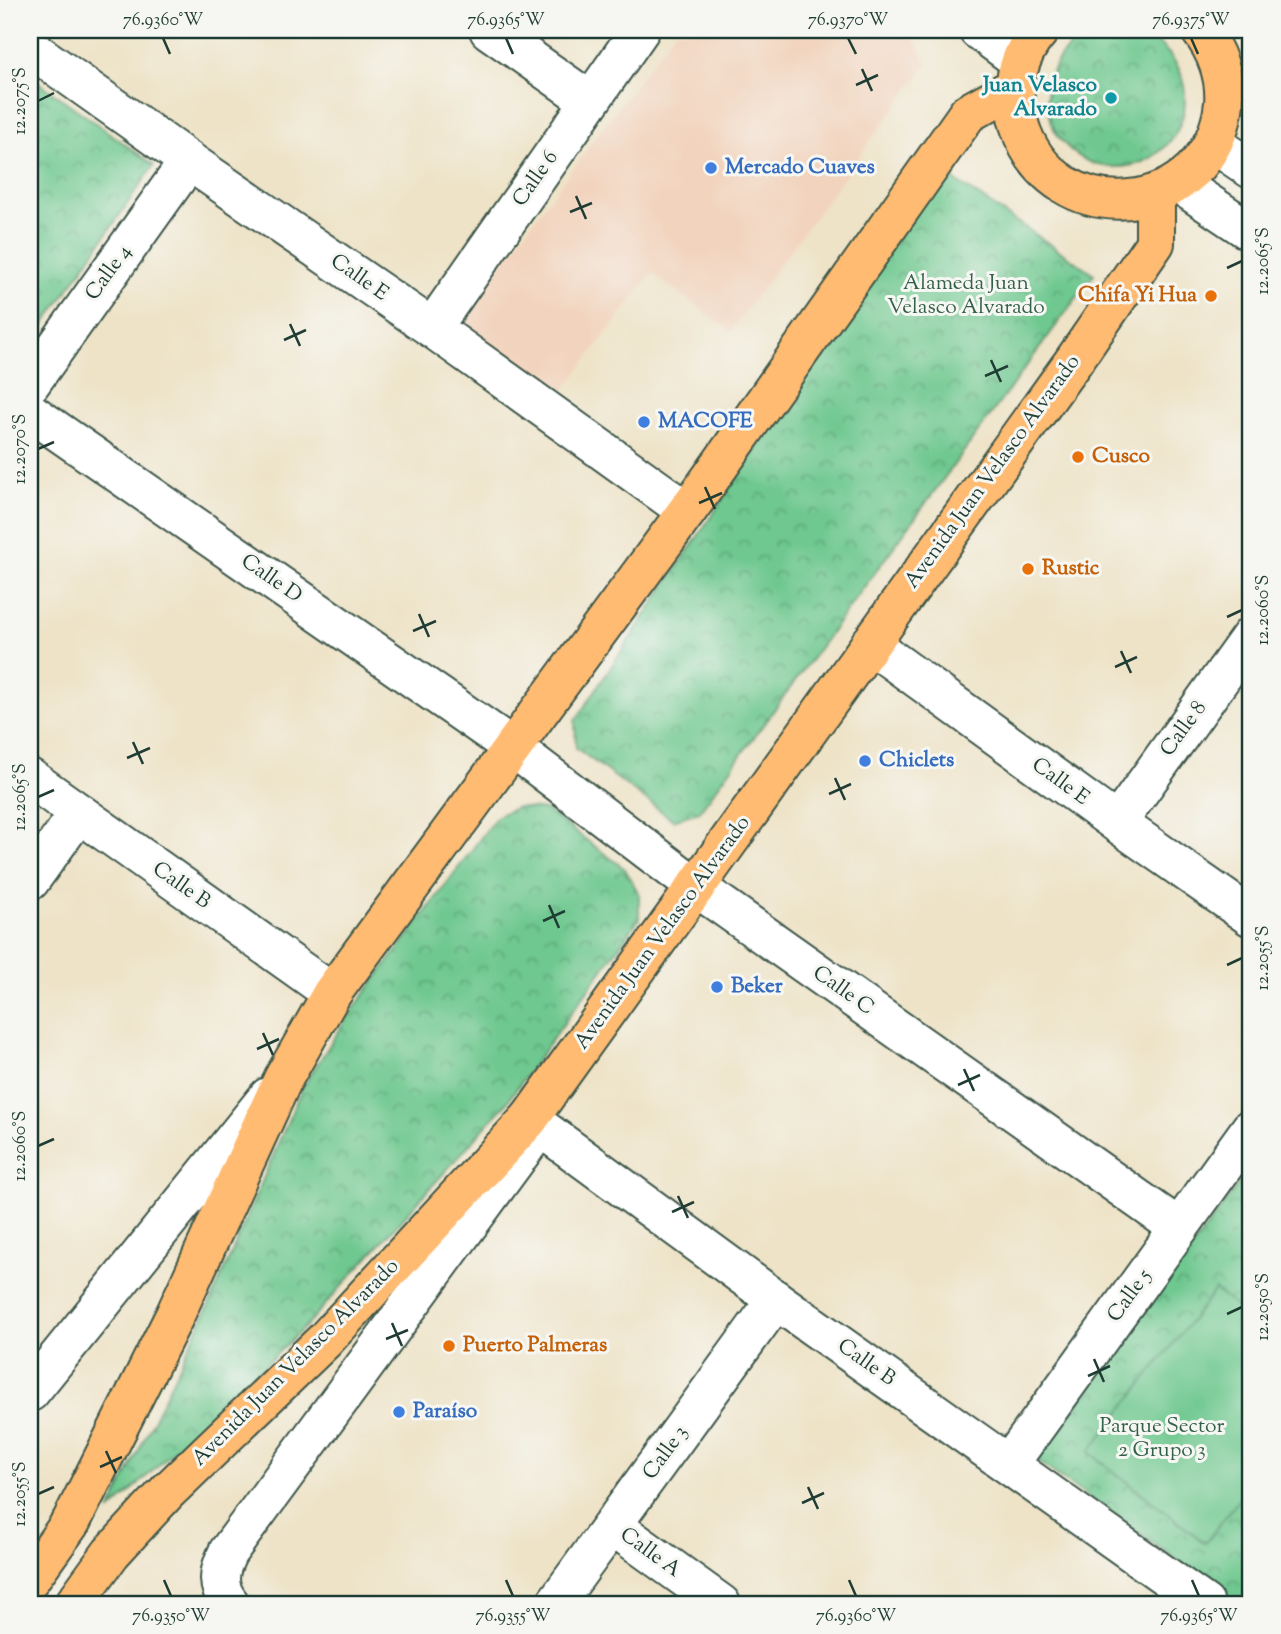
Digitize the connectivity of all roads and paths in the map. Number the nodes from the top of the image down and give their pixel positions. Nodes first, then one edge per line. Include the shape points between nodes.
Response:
1 (489, 30) edge
2 (639, 30) edge
3 (978, 30) edge
4 (1200, 30) edge
5 (30, 48) edge
6 (1025, 59) edge
7 (590, 101) junction
8 (1229, 120) edge
9 (189, 161) junction
10 (1251, 169) edge
11 (1167, 188) junction
12 (1251, 232) edge
13 (432, 328) junction
14 (30, 384) edge
15 (30, 412) edge
16 (687, 511) junction
17 (1251, 636) edge
18 (870, 644) junction
19 (512, 747) junction
20 (30, 778) edge
21 (79, 813) junction
22 (1117, 823) junction
23 (30, 881) edge
24 (695, 887) junction
25 (1251, 917) edge
26 (332, 993) junction
27 (283, 1079) junction
28 (534, 1123) junction
29 (1251, 1128) edge
30 (1179, 1228) junction
31 (776, 1300) junction
32 (30, 1392) edge
33 (1009, 1464) junction
34 (613, 1526) junction
35 (30, 1579) edge
36 (225, 1595) edge
37 (74, 1604) edge
38 (555, 1604) edge
39 (721, 1604) edge
40 (1205, 1604) edge

1 - 7 street
2 - 7 street, Calle 6
3 - 6 street
4 - 8 main road via 1220,66
5 - 9 street, Calle E
6 - 11 main road via 1016,114 1023,138 1055,180 1103,200 1129,200
6 - 16 main road via 968,113
7 - 13 street, Calle 6
8 - 10 street
8 - 11 main road via 1199,164
9 - 13 street, Calle E
9 - 14 street, Calle 4
11 - 12 street
11 - 18 main road, Avenida Juan Velasco Alvarado via 1155,243
13 - 16 street, Calle E
15 - 19 street, Calle D
16 - 19 main road
17 - 22 street, Calle 8
18 - 22 street, Calle E
18 - 24 main road, Avenida Juan Velasco Alvarado
19 - 24 street, Calle C
19 - 26 main road
20 - 21 street, Calle B
21 - 23 street
21 - 26 street, Calle B
22 - 25 street, Calle E
24 - 28 main road, Avenida Juan Velasco Alvarado
24 - 30 street, Calle C
26 - 27 main road
27 - 32 street
27 - 35 main road via 175,1315 71,1522
28 - 31 street, Calle B
28 - 36 street, Avenida Juan Velasco Alvarado via 228,1552 221,1566
28 - 37 main road, Avenida Juan Velasco Alvarado via 324,1341 168,1491 111,1553
29 - 30 street, Calle 5
30 - 33 street, Calle 5
31 - 33 street, Calle B
31 - 34 street, Calle 3
33 - 40 street, Calle B
34 - 38 street, Calle 3
34 - 39 street, Calle A

